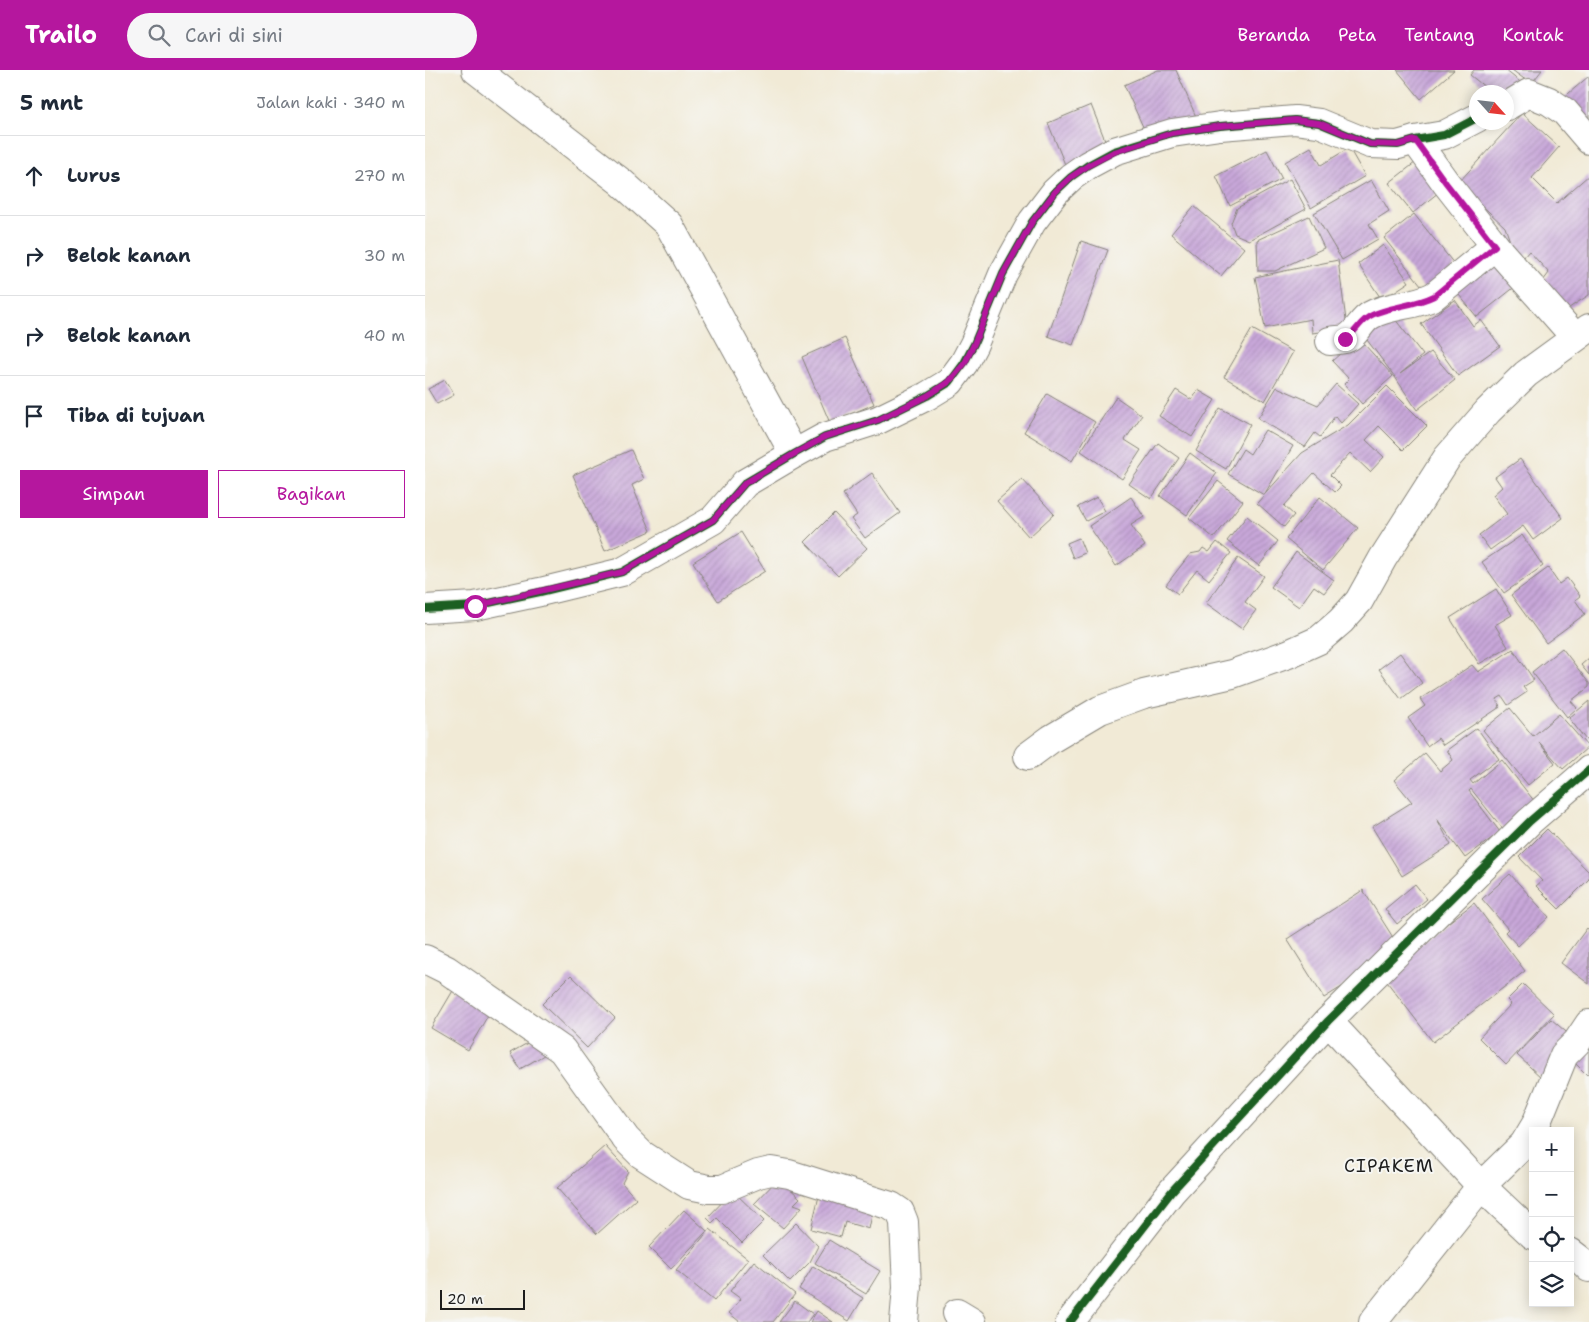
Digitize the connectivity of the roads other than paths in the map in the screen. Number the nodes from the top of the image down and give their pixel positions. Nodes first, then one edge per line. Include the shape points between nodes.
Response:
1 (476, 70) edge
2 (1514, 102) edge
3 (1469, 122) edge
4 (1415, 140) junction
5 (1589, 140) edge
6 (1495, 246) junction
7 (1582, 333) edge
8 (1330, 341) dead end
9 (794, 454) junction
10 (425, 609) edge
11 (1028, 756) dead end
12 (1589, 770) edge
13 (425, 959) edge
14 (1328, 1021) junction
15 (1589, 1024) edge
16 (1481, 1186) junction
17 (1529, 1231) edge
18 (1574, 1255) edge
19 (1589, 1268) edge
20 (904, 1322) edge
21 (1070, 1322) edge
22 (1373, 1322) edge

1 - 9 street via 621,182 669,225
2 - 5 street via 1529,93 1549,101 1565,112
3 - 4 street via 1444,135
4 - 6 street
4 - 9 street via 1398,145 1370,144 1319,123 1295,120 1172,133 1114,152 1071,177 1032,222 1003,274 965,363 949,382 878,420 825,437
6 - 7 street
6 - 8 street via 1434,296 1371,315 1353,335
7 - 11 street via 1519,380 1488,410 1447,458 1359,601 1319,640 1232,674 1144,694 1100,710
9 - 10 street via 745,483 713,520 622,572 475,606
12 - 14 street via 1530,821
13 - 20 street via 447,970 562,1050 626,1139 641,1154 689,1185 722,1188 771,1171 891,1206 900,1212 904,1222 907,1287
14 - 16 street
14 - 21 street via 1172,1191
15 - 16 street via 1564,1054 1536,1124 1524,1144
16 - 17 street
16 - 22 street
18 - 19 street

